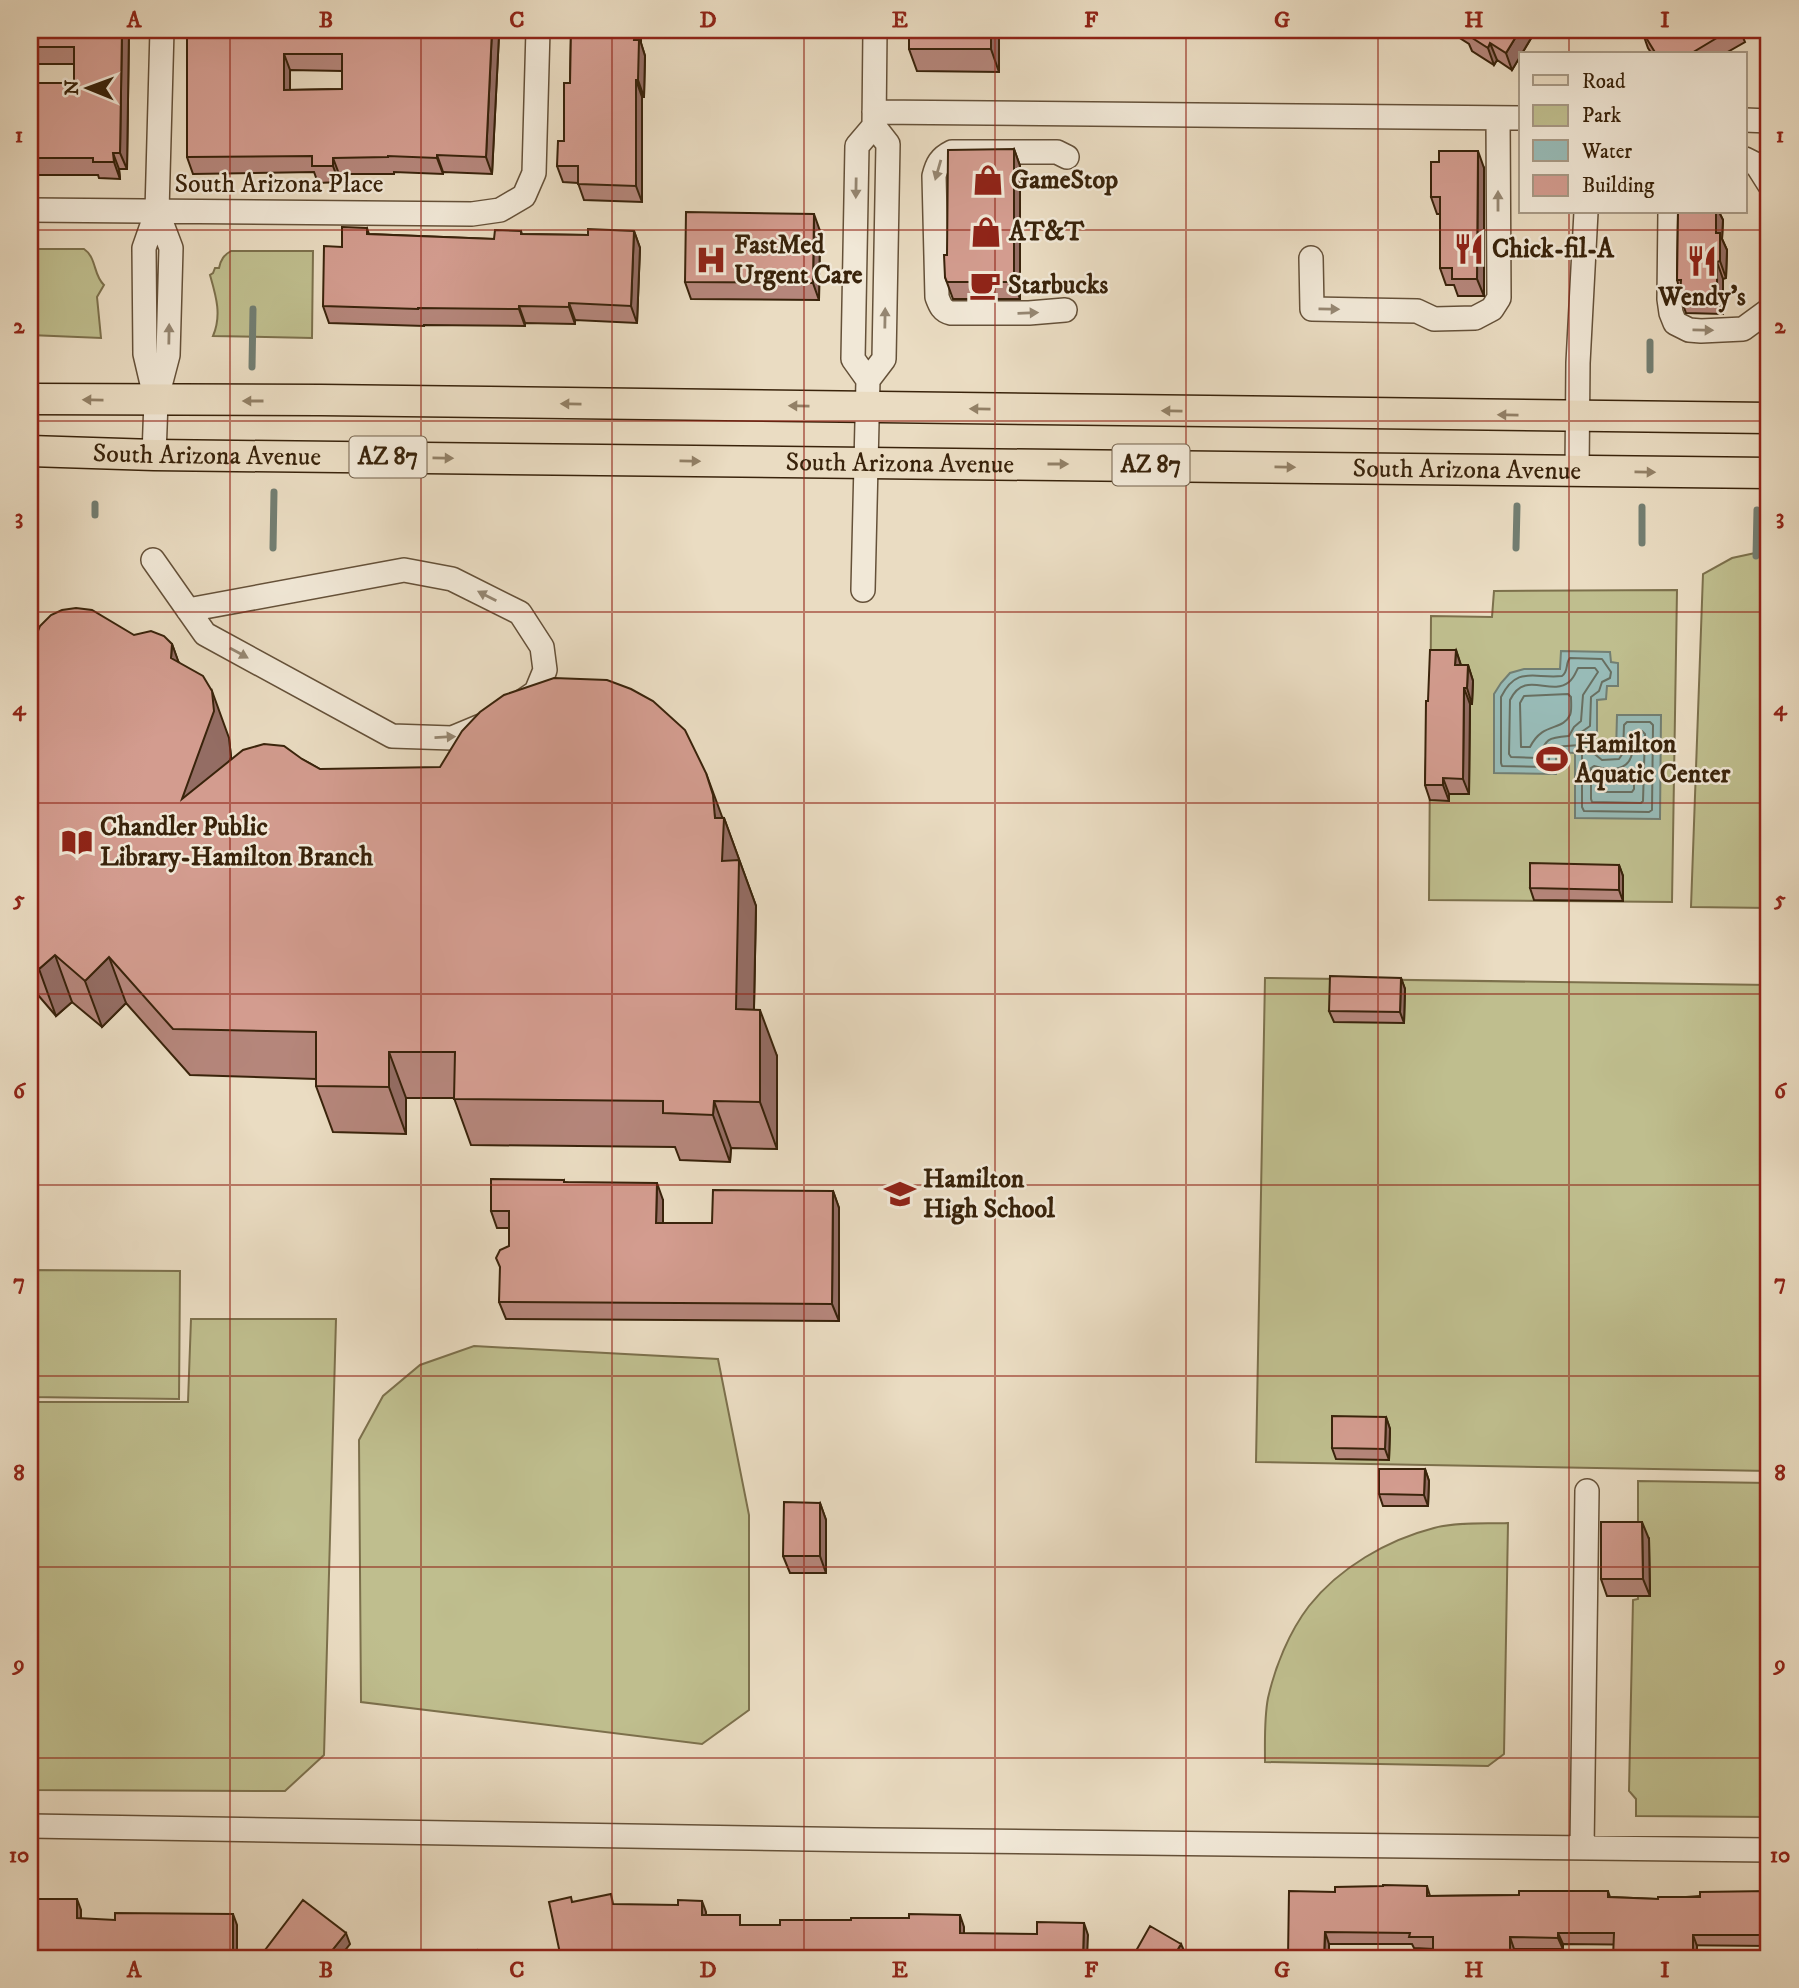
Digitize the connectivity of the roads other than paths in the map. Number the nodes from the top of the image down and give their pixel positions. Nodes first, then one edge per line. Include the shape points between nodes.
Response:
1 (162, 30) edge
2 (538, 30) edge
3 (875, 30) edge
4 (1497, 118) junction
5 (1519, 118) edge
6 (874, 119) junction
7 (1746, 120) edge
8 (1769, 121) edge
9 (1067, 157) dead end
10 (1746, 159) edge
11 (1769, 184) edge
12 (30, 210) edge
13 (158, 211) junction
14 (1586, 214) edge
15 (1670, 214) edge
16 (1311, 258) dead end
17 (1065, 310) dead end
18 (1769, 310) edge
19 (867, 394) junction
20 (30, 399) edge
21 (156, 401) junction
22 (1576, 416) junction
23 (1769, 418) edge
24 (30, 450) edge
25 (154, 455) junction
26 (867, 463) junction
27 (1577, 471) junction
28 (1769, 473) edge
29 (153, 560) dead end
30 (863, 590) dead end
31 (188, 610) junction
32 (1587, 1492) dead end
33 (30, 1826) edge
34 (1582, 1848) junction
35 (1769, 1850) edge

1 - 13 street
2 - 13 street, South Arizona Place via 534,173 524,195 500,210 472,214
3 - 6 street
4 - 5 street
4 - 6 street
16 -> 4 street via 1312,309 1417,311 1434,319 1475,318 1492,309 1499,298
19 -> 6 street via 884,359 885,346 888,144
6 -> 19 street via 857,146 856,159 853,359
7 - 8 street
9 -> 17 street via 1057,152 952,152 942,156 934,176 937,297 946,312
10 - 11 street via 1758,165
12 - 13 street, South Arizona Place
13 - 21 street via 171,247 168,355
14 - 22 street
15 -> 18 street via 1669,299 1675,323 1689,330 1743,329
19 -> 21 main road, South Arizona Avenue / AZ 87
22 -> 19 main road, South Arizona Avenue / AZ 87
19 - 26 street
21 -> 20 main road, South Arizona Avenue / AZ 87
21 - 25 street
22 - 23 main road, South Arizona Avenue / AZ 87
22 - 27 street
24 - 25 main road, South Arizona Avenue / AZ 87
25 -> 26 main road, South Arizona Avenue / AZ 87
26 -> 27 main road, South Arizona Avenue / AZ 87
26 - 30 street
27 -> 28 main road, South Arizona Avenue / AZ 87
29 - 31 street
31 -> 31 street via 205,634 392,737 452,738 497,720 536,692 545,670 542,647 520,613 452,579 404,570
32 - 34 street
33 - 34 street
34 - 35 street

